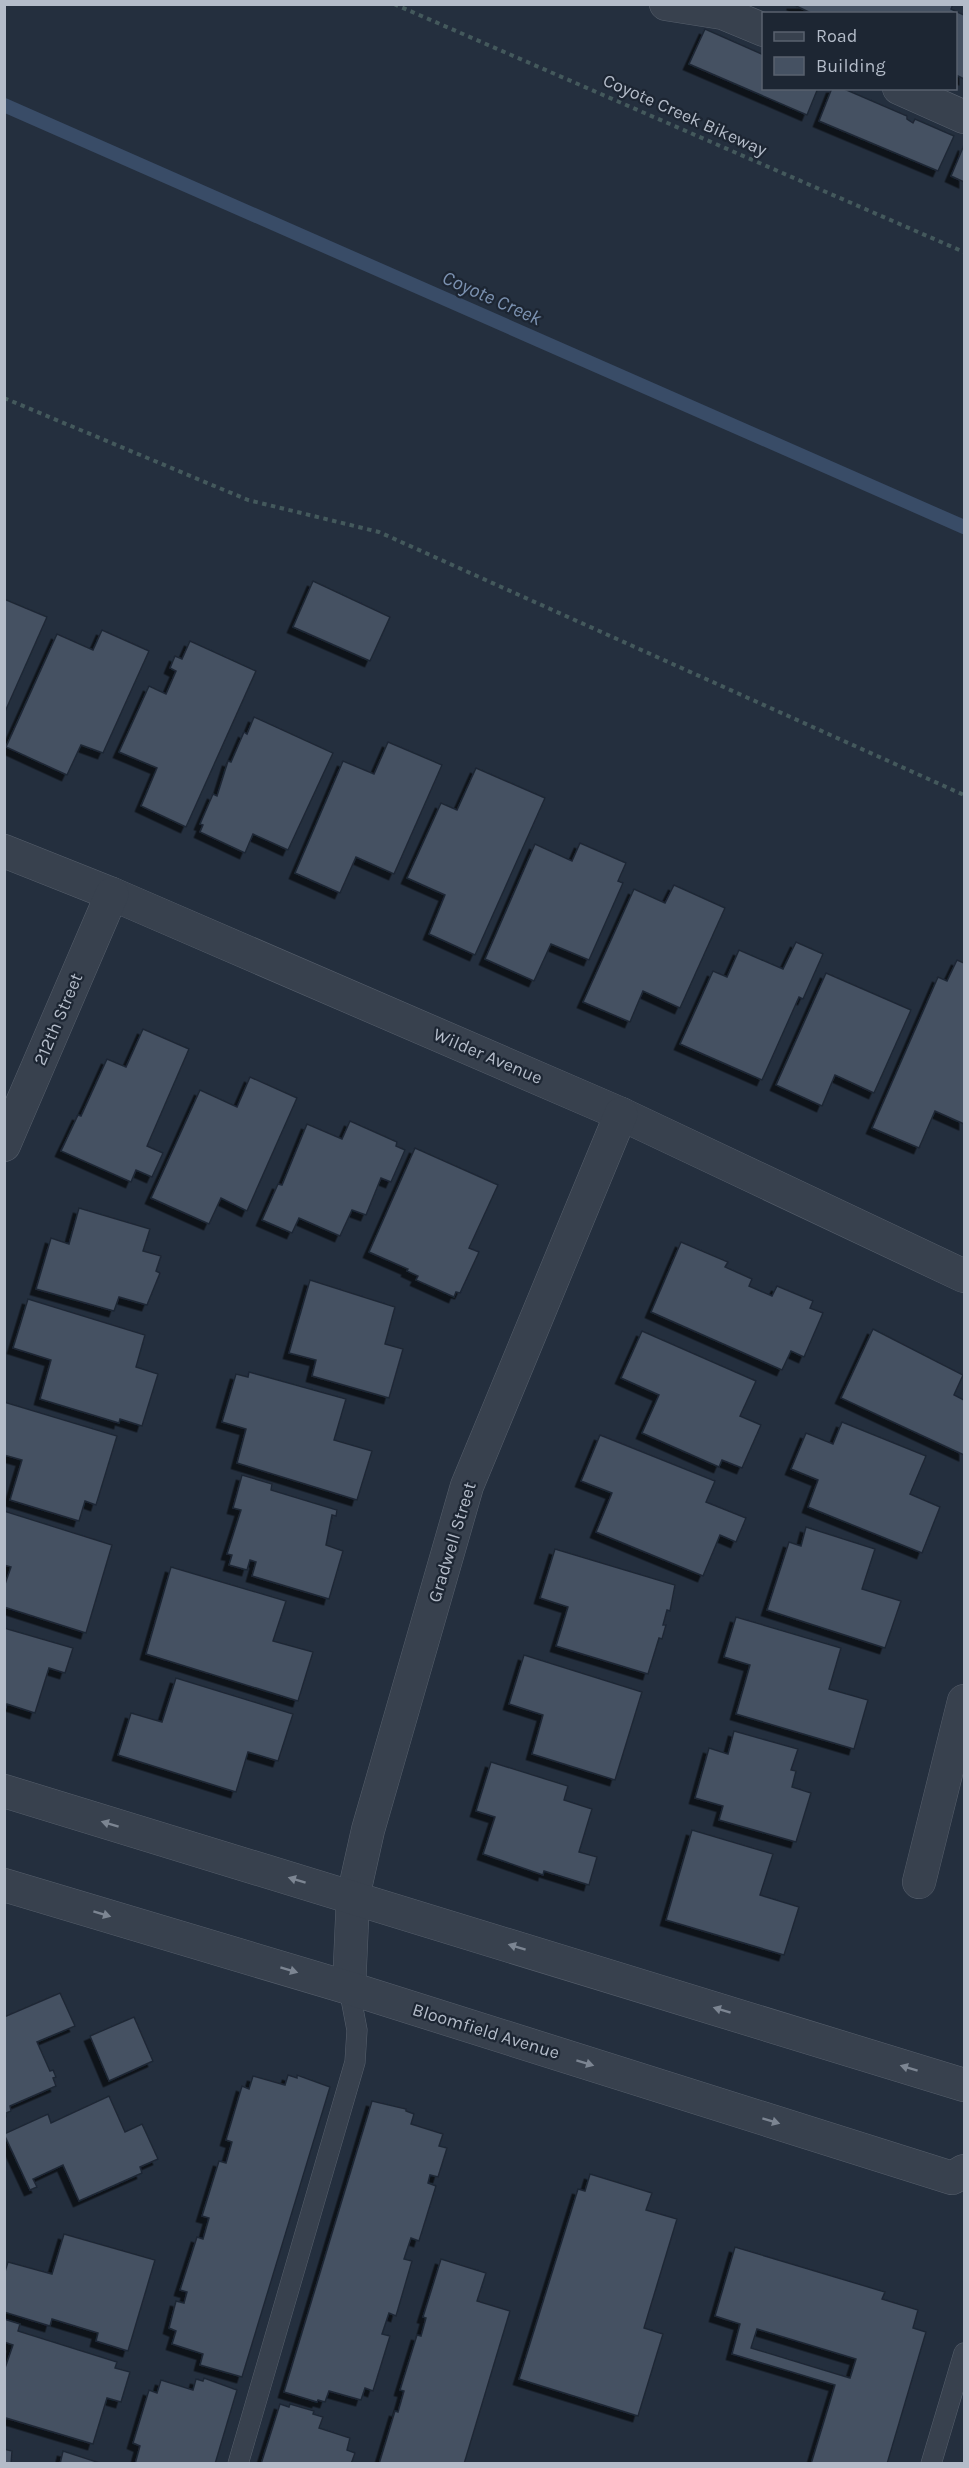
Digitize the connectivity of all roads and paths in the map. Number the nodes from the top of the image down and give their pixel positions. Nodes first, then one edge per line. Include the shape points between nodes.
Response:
1 (393, 4) edge
2 (666, 4) edge
3 (762, 29) edge
4 (903, 90) edge
5 (964, 117) edge
6 (964, 252) edge
7 (4, 398) edge
8 (964, 795) edge
9 (4, 851) edge
10 (111, 894) junction
11 (621, 1114) junction
12 (4, 1144) edge
13 (964, 1276) edge
14 (964, 1701) edge
15 (4, 1791) edge
16 (919, 1882) dead end
17 (4, 1885) edge
18 (352, 1897) junction
19 (349, 1988) junction
20 (964, 2085) edge
21 (964, 2171) edge
22 (964, 2353) edge
23 (238, 2463) edge
24 (931, 2463) edge

1 - 6 path, Coyote Creek Bikeway
2 - 3 street via 723,13
4 - 5 street
7 - 8 path via 248,500 379,532
9 - 10 street, Wilder Avenue
10 - 11 street, Wilder Avenue
10 - 12 street, 212th Street
11 - 13 street, Wilder Avenue
11 - 18 street, Gradwell Street via 467,1486
14 - 16 street
18 -> 15 street
17 -> 19 street, Bloomfield Avenue
18 - 19 street, Gradwell Street
20 -> 18 street
19 -> 21 street, Bloomfield Avenue via 952,2178
19 - 23 lane via 357,2030 355,2062
22 - 24 lane

